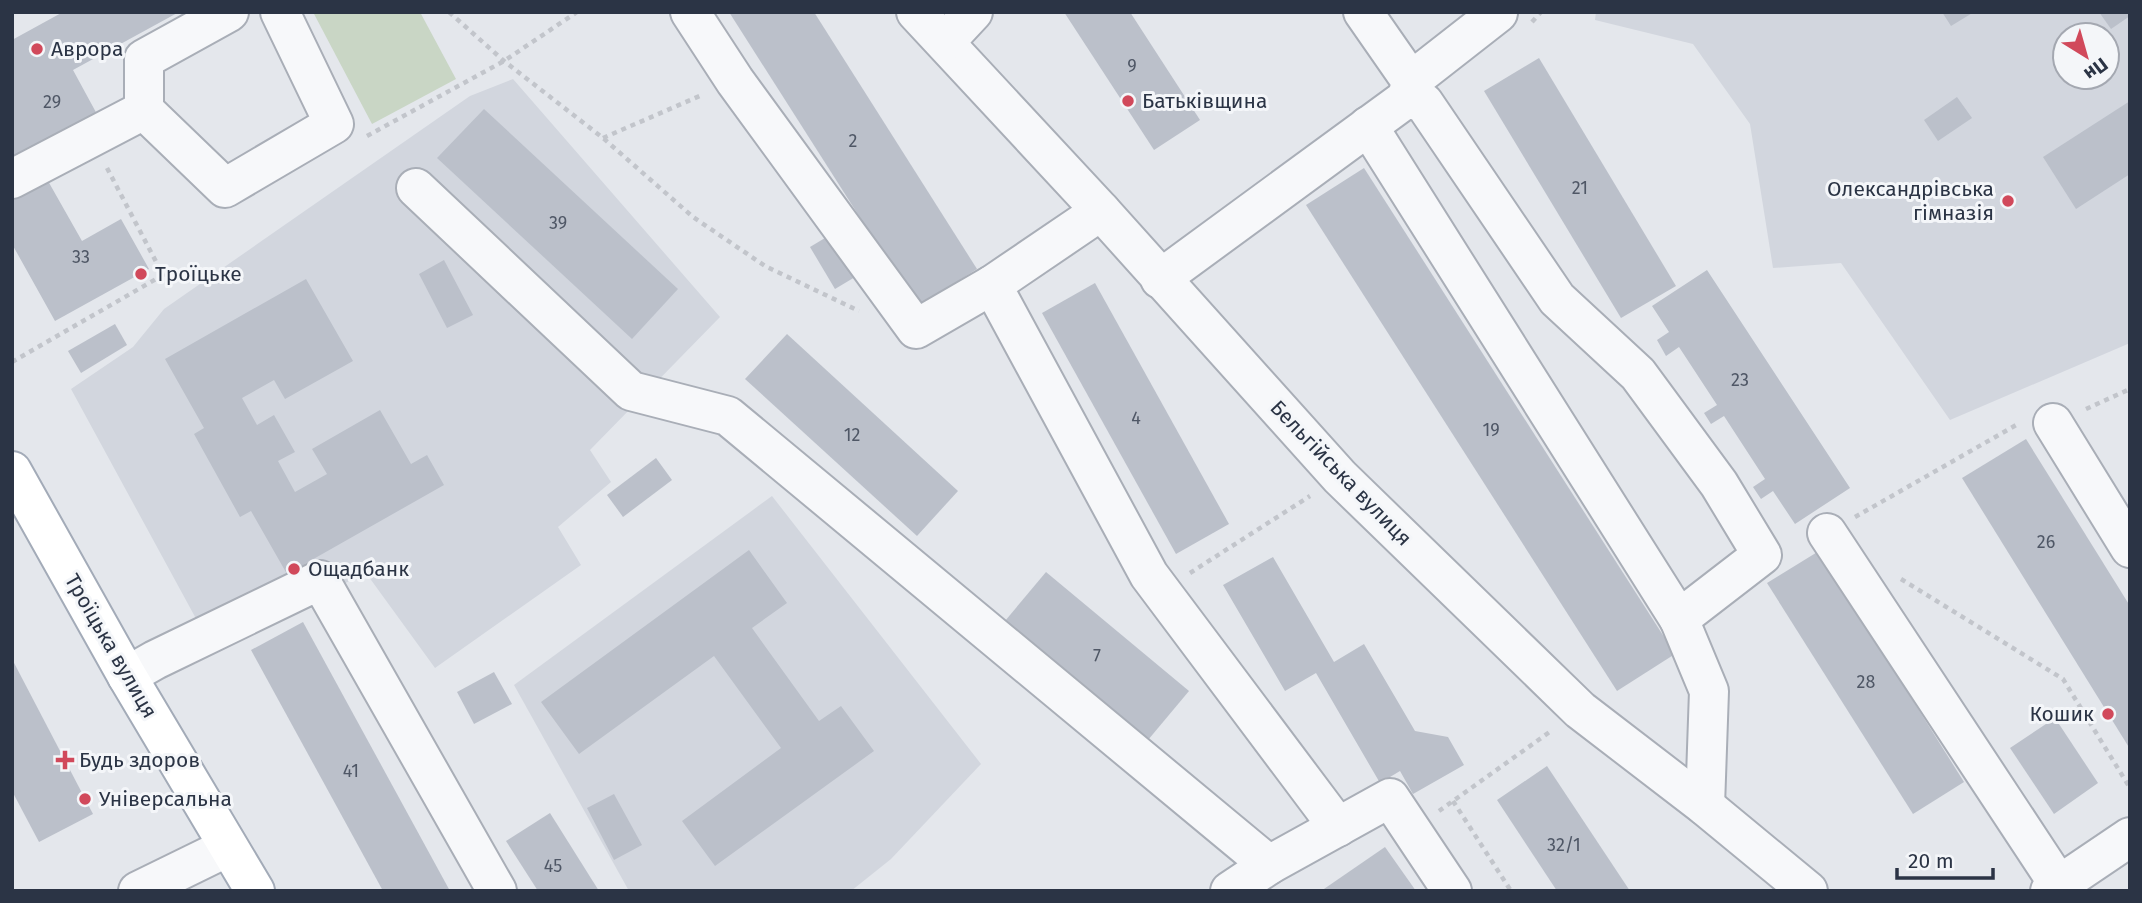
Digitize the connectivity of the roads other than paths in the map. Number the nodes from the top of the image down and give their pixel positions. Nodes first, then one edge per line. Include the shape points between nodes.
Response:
1 (229, 12) edge
2 (281, 12) edge
3 (690, 12) edge
4 (916, 12) edge
5 (973, 12) edge
6 (1363, 12) edge
7 (1498, 13) edge
8 (945, 42) junction
9 (1409, 90) junction
10 (144, 110) junction
11 (1368, 126) junction
12 (12, 179) edge
13 (416, 188) dead end
14 (1101, 211) junction
15 (1160, 279) junction
16 (992, 285) junction
17 (2053, 423) road end
18 (18, 495) edge
19 (1827, 533) road end
20 (2130, 548) edge
21 (1679, 618) junction
22 (127, 676) junction
23 (1705, 806) junction
24 (1338, 827) junction
25 (2130, 837) edge
26 (228, 848) junction
27 (1269, 865) junction
28 (2055, 888) edge
29 (1450, 890) edge
30 (138, 891) edge
31 (255, 891) edge
32 (497, 891) edge
33 (1230, 891) edge
34 (1808, 891) edge

1 - 10 street via 144,59
2 - 10 street via 334,124 225,188
3 - 16 street via 916,329
4 - 8 street, Бельгійська вулиця
5 - 8 street
6 - 9 street
7 - 9 street
8 - 14 street, Бельгійська вулиця
9 - 11 street
9 - 21 street via 1424,103 1557,299 1638,374 1719,484 1762,555
10 - 12 street
11 - 15 street
11 - 21 street
13 - 27 street via 631,391 728,416
14 - 15 street, Бельгійська вулиця
14 - 16 street
15 - 23 street, Бельгійська вулиця via 1340,477 1580,710
16 - 24 street via 1149,575
17 - 20 street
18 - 22 main road, Троїцька вулиця
19 - 28 street
21 - 23 street via 1709,691
22 - 26 main road, Троїцька вулиця
22 - 32 street via 320,580
23 - 34 street, Бельгійська вулиця
24 - 27 street
24 - 29 street via 1390,798
25 - 28 street
26 - 30 street
26 - 31 main road, Троїцька вулиця
27 - 33 street

